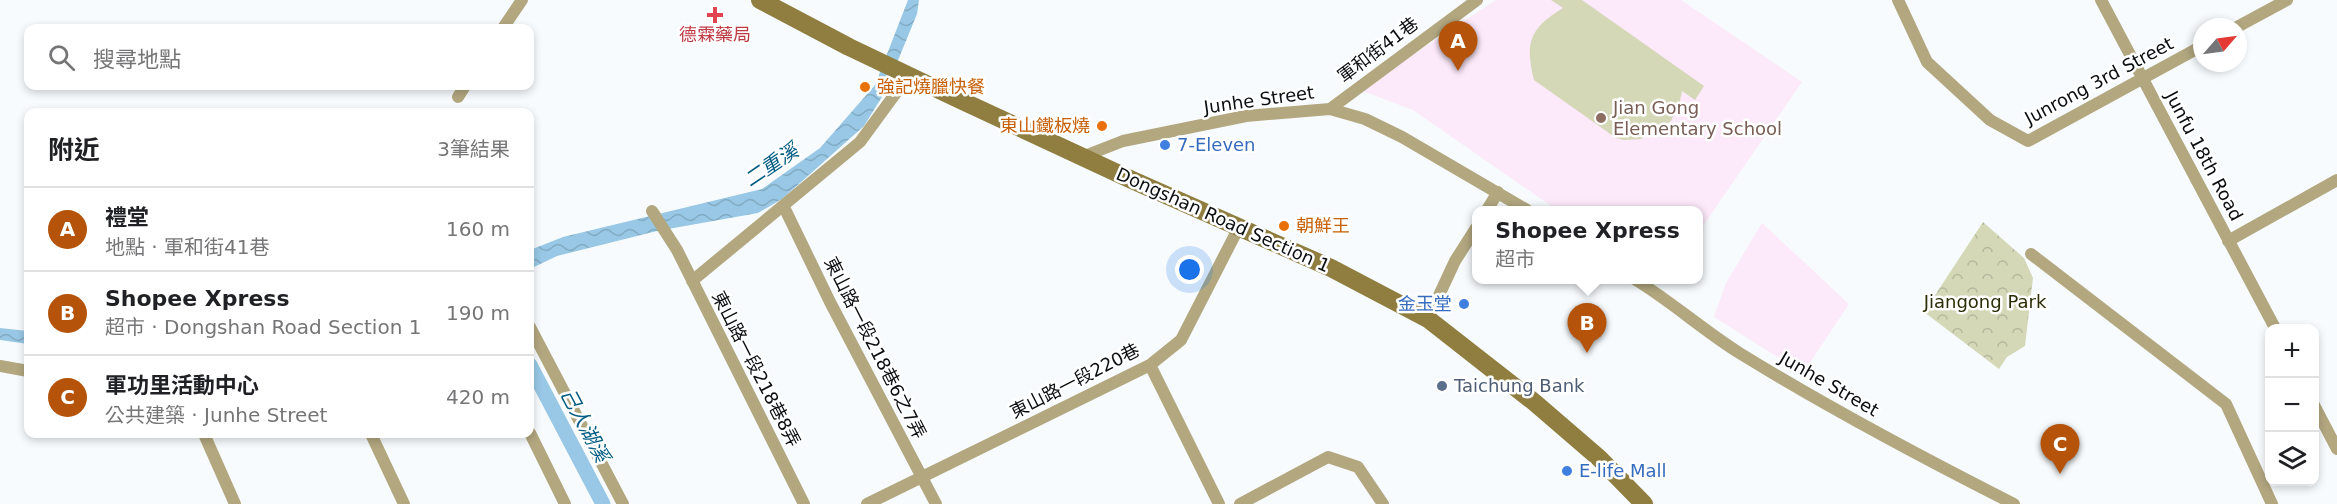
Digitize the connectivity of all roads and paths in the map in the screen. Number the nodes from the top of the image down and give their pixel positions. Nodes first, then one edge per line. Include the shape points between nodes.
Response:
1 (522, 0) edge
2 (760, 0) edge
3 (1477, 0) edge
4 (1898, 0) edge
5 (2101, 0) edge
6 (2287, 0) edge
7 (2247, 22) edge
8 (506, 24) edge
9 (2193, 51) edge
10 (909, 75) junction
11 (2143, 80) junction
12 (462, 90) edge
13 (458, 97) dead end
14 (1330, 109) junction
15 (1082, 157) junction
16 (2337, 180) edge
17 (1498, 192) junction
18 (1489, 206) edge
19 (1521, 206) edge
20 (784, 207) junction
21 (652, 211) dead end
22 (1239, 227) junction
23 (1472, 234) edge
24 (2228, 241) junction
25 (2031, 254) dead end
26 (692, 281) junction
27 (1643, 284) edge
28 (1428, 319) junction
29 (2273, 324) edge
30 (534, 335) edge
31 (1150, 365) junction
32 (0, 366) edge
33 (24, 370) edge
34 (2319, 414) edge
35 (206, 438) edge
36 (373, 438) edge
37 (532, 438) edge
38 (2335, 442) edge
39 (921, 475) junction
40 (236, 504) edge
41 (404, 504) edge
42 (565, 504) edge
43 (623, 504) edge
44 (804, 504) edge
45 (867, 504) edge
46 (936, 504) edge
47 (1219, 504) edge
48 (1240, 504) edge
49 (1383, 504) edge
50 (1644, 504) edge
51 (2014, 504) edge
52 (2272, 504) edge

1 - 8 street
2 - 10 main road, Dongshan Road Section 1
3 - 14 street, 軍和街41巷
4 - 11 street, Junrong 3rd Street via 1927,62 1990,120 2028,141
5 - 11 street, Junfu 18th Road
6 - 7 street
9 - 11 street, Junrong 3rd Street
10 - 15 main road, Dongshan Road Section 1
10 - 20 street via 860,142
11 - 24 street, Junfu 18th Road
12 - 13 street
14 - 15 street, Junhe Street via 1246,116 1123,141
14 - 17 street, Junhe Street via 1365,119 1402,137
15 - 22 main road, Dongshan Road Section 1
16 - 24 street
17 - 18 street
17 - 19 street, Junhe Street
20 - 26 street
20 - 39 street, 東山路一段218巷6之7弄
21 - 26 street, 東山路一段218巷8弄
22 - 28 main road, Dongshan Road Section 1 via 1331,268
22 - 31 street, 東山路一段220巷 via 1181,340
23 - 28 street
24 - 29 street, Junfu 18th Road
25 - 52 street via 2226,404
26 - 44 street, 東山路一段218巷8弄
27 - 51 street, Junhe Street via 1748,358 1846,416
28 - 50 main road, Dongshan Road Section 1 via 1543,409
30 - 43 street
31 - 39 street, 東山路一段220巷
31 - 47 street
32 - 33 street
34 - 38 street
35 - 40 street
36 - 41 street
37 - 42 street
39 - 45 street, 東山路一段220巷
39 - 46 street, 東山路一段218巷6之7弄
48 - 49 street via 1328,457 1358,467

